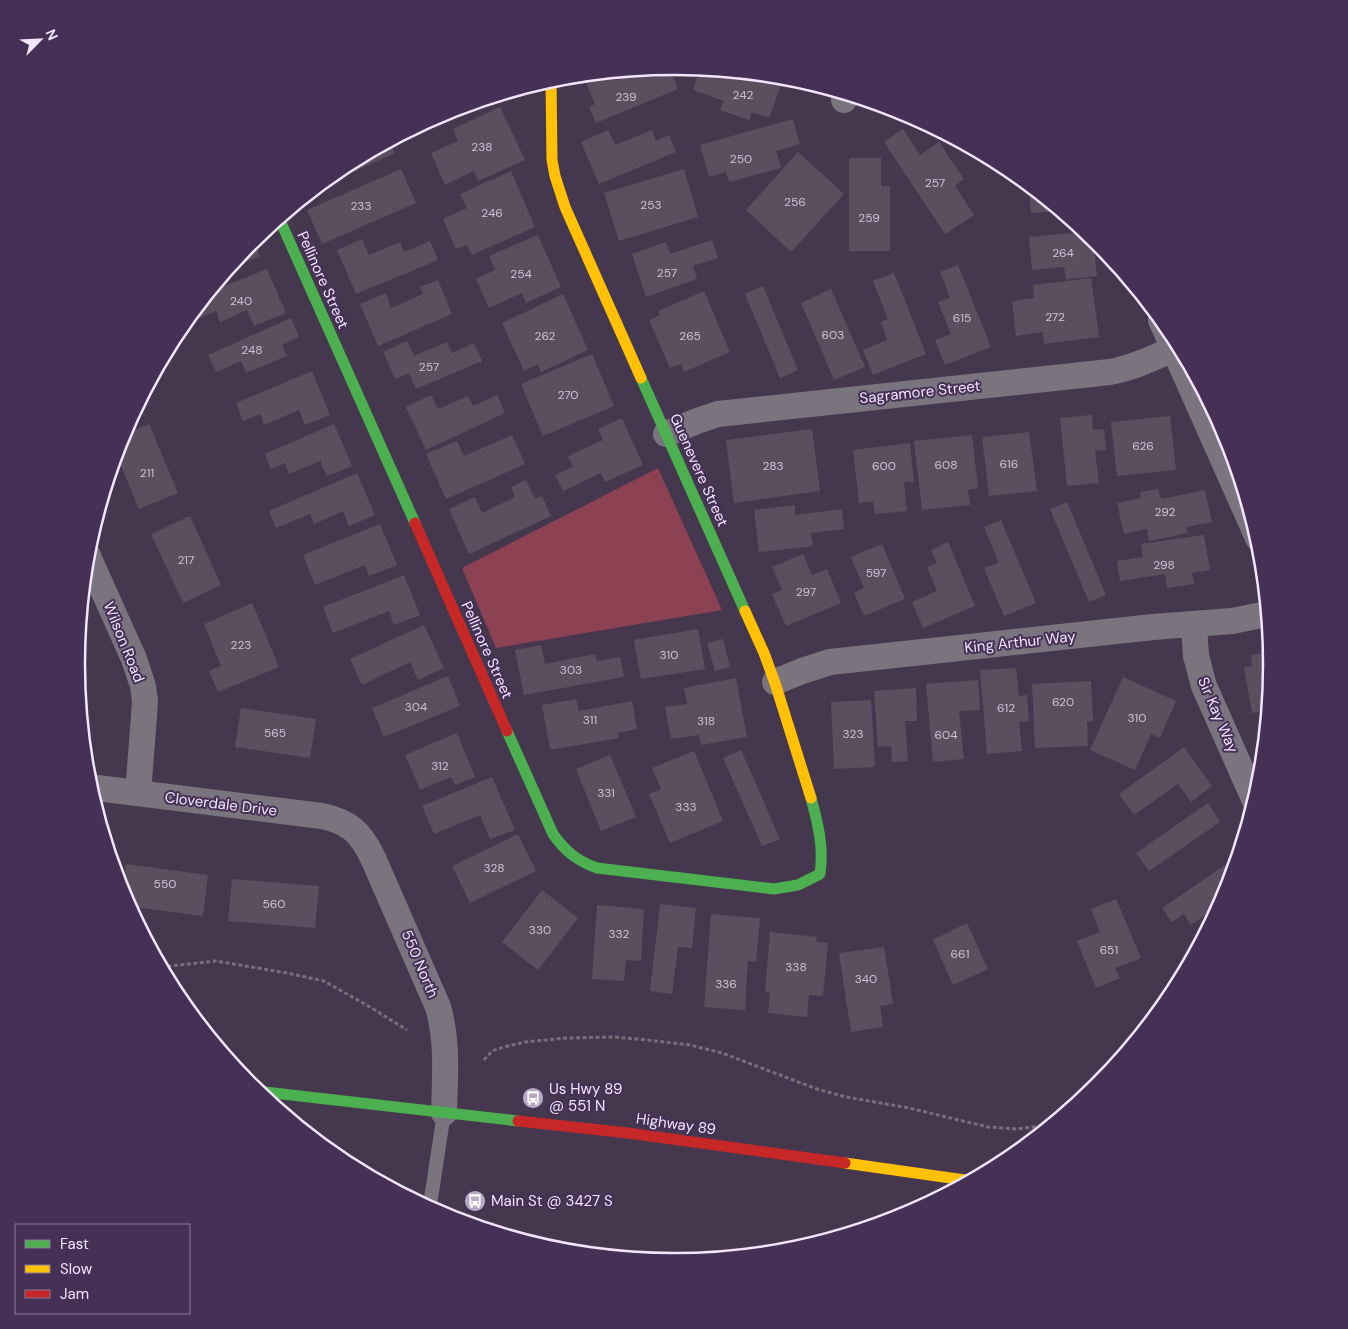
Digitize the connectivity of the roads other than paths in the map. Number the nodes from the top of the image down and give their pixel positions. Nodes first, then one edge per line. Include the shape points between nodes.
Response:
1 (551, 88) edge
2 (282, 224) edge
3 (1172, 350) edge
4 (1179, 361) edge
5 (666, 434) junction
6 (1236, 489) edge
7 (93, 568) edge
8 (1261, 615) edge
9 (1194, 625) junction
10 (775, 682) junction
11 (98, 788) edge
12 (1250, 789) edge
13 (138, 793) junction
14 (352, 827) joint
15 (820, 874) joint
16 (269, 1093) edge
17 (444, 1113) junction
18 (962, 1179) edge
19 (431, 1201) edge

1 - 5 street, Guenevere Street via 551,145 559,192
2 - 15 street, Pellinore Street via 561,846 583,864 597,868 774,889 798,886
3 - 5 street, Sagramore Street via 1126,369 1110,372 729,412
4 - 6 street
5 - 10 street, Guenevere Street
7 - 13 street, Wilson Road via 143,686 145,701
8 - 9 street, King Arthur Way
9 - 10 street, King Arthur Way via 830,662
9 - 12 street, Sir Kay Way via 1196,656 1204,686
10 - 15 street, Guenevere Street via 819,830
11 - 13 street, Cloverdale Drive
13 - 14 street, Cloverdale Drive via 322,816
14 - 17 street, 550 North via 370,852 438,1007 445,1052
16 - 17 street, Highway 89
17 - 18 street, Highway 89 via 628,1133
17 - 19 lane

